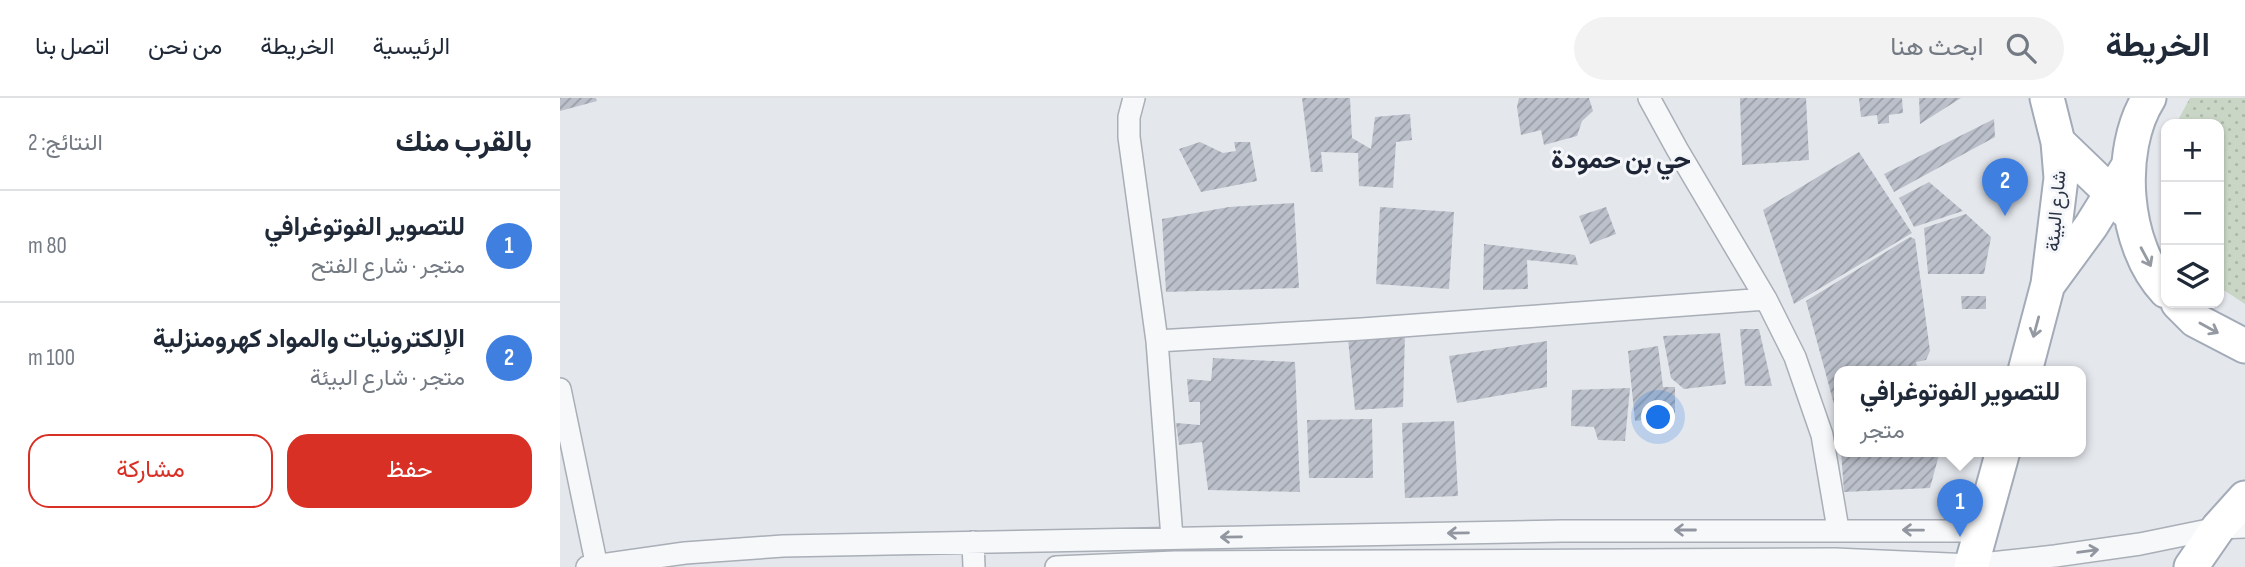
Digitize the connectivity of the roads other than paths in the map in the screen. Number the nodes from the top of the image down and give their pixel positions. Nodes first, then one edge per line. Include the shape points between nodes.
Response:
1 (1134, 98) edge
2 (1649, 98) edge
3 (2047, 98) edge
4 (2149, 98) edge
5 (2057, 142) junction
6 (2119, 180) junction
7 (2048, 284) junction
8 (2161, 286) edge
9 (1766, 299) junction
10 (2183, 308) edge
11 (1157, 341) junction
12 (2245, 346) edge
13 (2026, 366) edge
14 (560, 389) edge
15 (2001, 457) edge
16 (2245, 498) edge
17 (2231, 528) edge
18 (1839, 530) junction
19 (1562, 531) junction
20 (1981, 531) junction
21 (1172, 538) junction
22 (974, 542) junction
23 (1562, 564) edge
24 (2194, 565) edge
25 (594, 566) edge
26 (1972, 566) edge
27 (974, 567) edge
28 (1056, 567) edge

1 - 11 street via 1129,137
2 - 9 street
3 - 5 main road, شارع البيئة
4 - 6 main road
5 - 6 main road
5 - 7 main road, شارع البيئة via 2061,178
6 - 7 main road
6 -> 8 main road via 2136,239
7 -> 13 main road
9 - 11 street
9 - 18 street via 1796,357 1822,435
10 -> 12 main road via 2195,320
11 - 21 street
14 - 25 street
15 - 20 main road
16 - 17 main road
17 - 24 main road
26 -> 17 street
18 -> 19 street
20 -> 18 street
19 -> 21 street
19 - 23 street
20 - 26 main road
21 - 22 street
22 - 25 street via 685,552
22 - 27 street
23 - 26 street via 1835,559
23 - 28 street via 1175,562

